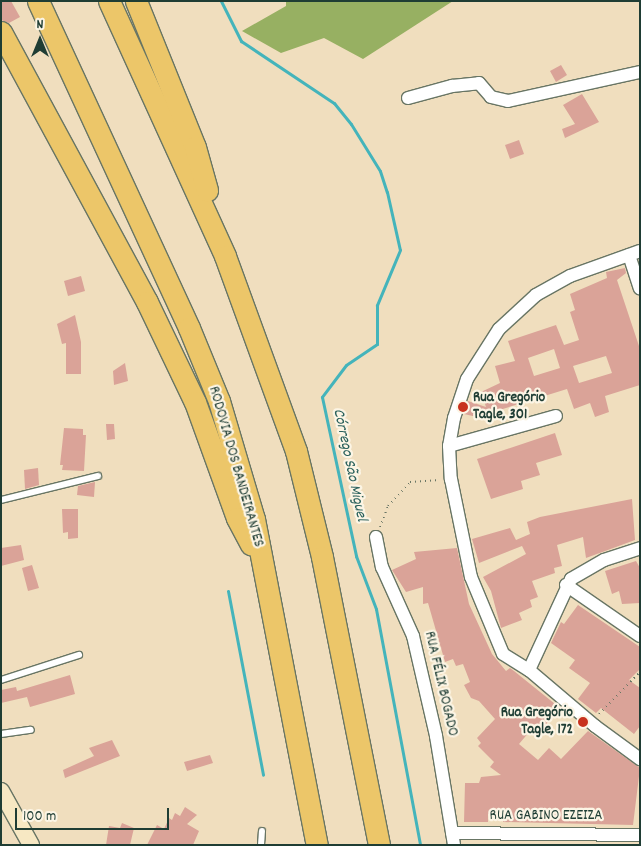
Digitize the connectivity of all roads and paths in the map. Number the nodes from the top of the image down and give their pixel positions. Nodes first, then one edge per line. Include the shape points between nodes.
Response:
1 (38, 1) edge
2 (109, 1) edge
3 (136, 1) edge
4 (1, 32) edge
5 (640, 72) edge
6 (408, 98) dead end
7 (634, 253) edge
8 (225, 256) junction
9 (640, 288) edge
10 (556, 416) dead end
11 (449, 446) junction
12 (98, 476) dead end
13 (451, 479) junction
14 (1, 500) edge
15 (376, 537) joint
16 (640, 548) edge
17 (263, 567) junction
18 (566, 585) junction
19 (640, 636) edge
20 (79, 655) dead end
21 (529, 670) junction
22 (640, 672) edge
23 (1, 680) edge
24 (590, 722) junction
25 (31, 730) dead end
26 (1, 734) edge
27 (640, 759) edge
28 (1, 791) edge
29 (262, 831) dead end
30 (640, 835) edge
31 (453, 839) edge
32 (549, 839) edge
33 (31, 845) edge
34 (261, 845) edge
35 (317, 845) edge
36 (379, 845) edge

1 - 17 highway, RODOVIA DOS BANDEIRANTES via 190,328 215,392 254,519
2 - 8 highway
3 - 8 highway via 195,147
4 - 17 highway via 147,302 195,402 238,518
5 - 6 street via 508,101 491,97 479,83 452,86
7 - 9 street
7 - 11 street via 570,276 536,295 498,329 467,379
8 - 36 highway via 296,451 322,557
10 - 11 street
11 - 13 street
12 - 14 lane
13 - 15 path via 410,482 388,506
13 - 21 street via 477,596 503,654
15 - 31 street, RUA FÉLIX BOGADO via 382,567 413,636 436,736
16 - 18 street via 580,572
17 - 35 highway, RODOVIA DOS BANDEIRANTES
18 - 19 street
18 - 21 street
20 - 23 lane
21 - 24 street
22 - 24 path
24 - 27 street
25 - 26 lane
28 - 33 main road
29 - 34 lane
30 - 32 street, RUA GABINO EZEIZA
31 - 32 street, RUA GABINO EZEIZA

